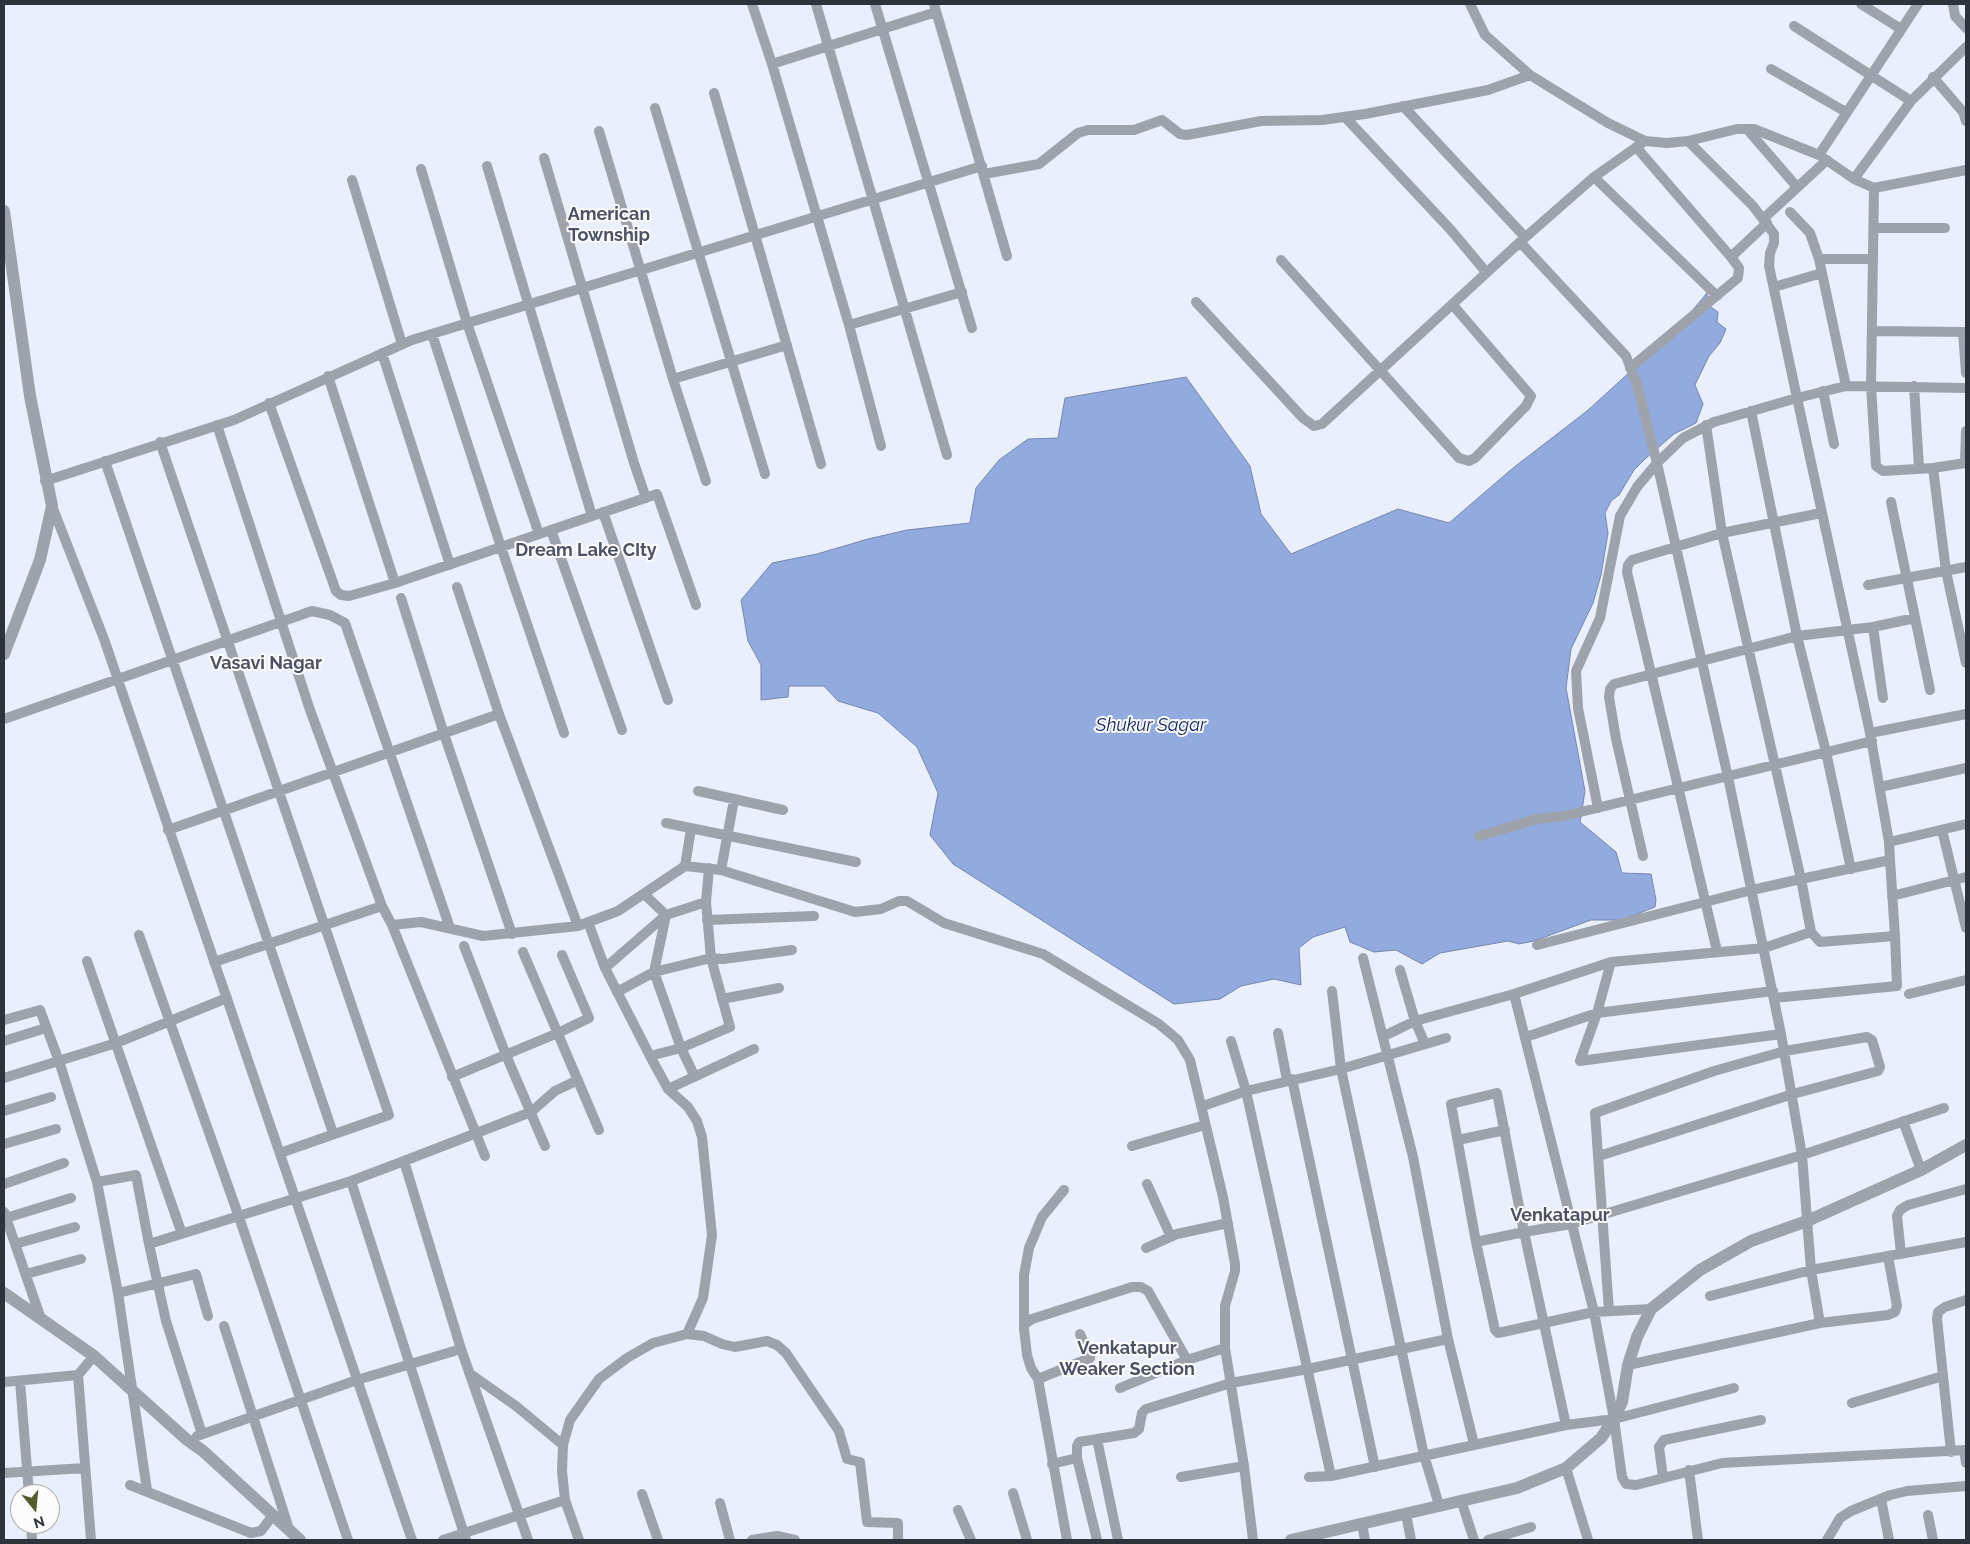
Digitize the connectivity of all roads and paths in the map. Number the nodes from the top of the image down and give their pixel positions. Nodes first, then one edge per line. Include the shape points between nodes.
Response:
1 (752, 4) edge
2 (816, 4) edge
3 (875, 4) edge
4 (1470, 4) edge
5 (1861, 4) edge
6 (1918, 4) edge
7 (1953, 4) edge
8 (935, 8) edge
9 (1794, 26) dead end
10 (883, 28) junction
11 (1966, 28) edge
12 (1901, 29) junction
13 (829, 45) junction
14 (1966, 47) edge
15 (772, 64) junction
16 (1771, 68) dead end
17 (1530, 75) junction
18 (1872, 75) junction
19 (1933, 77) junction
20 (714, 93) dead end
21 (1911, 101) junction
22 (1403, 106) junction
23 (655, 108) dead end
24 (1846, 112) junction
25 (1345, 117) junction
26 (1966, 121) edge
27 (1747, 129) junction
28 (599, 130) dead end
29 (1645, 140) junction
30 (1688, 141) junction
31 (1636, 147) junction
32 (544, 158) dead end
33 (1823, 158) junction
34 (487, 166) dead end
35 (421, 169) dead end
36 (983, 170) junction
37 (1966, 170) edge
38 (1594, 177) junction
39 (1854, 179) junction
40 (352, 180) dead end
41 (929, 182) junction
42 (1797, 187) junction
43 (1874, 188) junction
44 (872, 199) junction
45 (4, 211) edge
46 (1790, 212) dead end
47 (816, 217) junction
48 (1765, 221) junction
49 (1874, 228) junction
50 (1945, 228) dead end
51 (756, 235) junction
52 (1523, 239) junction
53 (699, 252) junction
54 (1007, 256) dead end
55 (1731, 257) junction
56 (1281, 260) dead end
57 (1819, 260) junction
58 (1873, 260) junction
59 (640, 270) junction
60 (1486, 272) junction
61 (1822, 273) junction
62 (1774, 287) junction
63 (583, 288) junction
64 (962, 292) junction
65 (1717, 296) junction
66 (1196, 302) dead end
67 (527, 304) junction
68 (1452, 304) junction
69 (905, 307) junction
70 (467, 323) junction
71 (849, 324) junction
72 (972, 328) dead end
73 (1873, 331) junction
74 (1965, 332) edge
75 (432, 334) junction
76 (402, 344) junction
77 (787, 345) junction
78 (382, 353) junction
79 (731, 361) junction
80 (1630, 368) junction
81 (1380, 370) junction
82 (1966, 373) edge
83 (328, 376) junction
84 (673, 379) junction
85 (1846, 386) junction
86 (1871, 386) junction
87 (1914, 386) junction
88 (1966, 388) edge
89 (1823, 391) junction
90 (1797, 398) junction
91 (269, 403) junction
92 (1751, 411) junction
93 (217, 425) junction
94 (1706, 425) junction
95 (1966, 431) edge
96 (160, 442) junction
97 (1834, 444) dead end
98 (881, 446) dead end
99 (947, 455) dead end
100 (105, 460) junction
101 (1657, 463) junction
102 (1966, 463) edge
103 (821, 464) dead end
104 (1919, 468) junction
105 (1933, 468) junction
106 (765, 474) dead end
107 (46, 481) junction
108 (706, 481) dead end
109 (646, 498) junction
110 (1891, 502) dead end
111 (52, 506) junction
112 (602, 512) junction
113 (1821, 513) junction
114 (592, 516) junction
115 (1774, 520) junction
116 (551, 530) junction
117 (1722, 533) junction
118 (539, 534) junction
119 (501, 547) junction
120 (1677, 548) junction
121 (450, 564) junction
122 (1966, 567) edge
123 (1946, 571) junction
124 (1906, 578) junction
125 (395, 583) junction
126 (1868, 585) dead end
127 (457, 587) dead end
128 (401, 598) dead end
129 (696, 605) dead end
130 (1915, 618) junction
131 (282, 622) junction
132 (1873, 627) junction
133 (1848, 630) junction
134 (1797, 636) junction
135 (227, 640) junction
136 (1750, 648) junction
137 (4, 654) edge
138 (174, 659) junction
139 (1702, 662) junction
140 (1966, 664) edge
141 (1652, 674) junction
142 (117, 678) junction
143 (1930, 690) dead end
144 (1883, 698) dead end
145 (668, 700) dead end
146 (499, 714) junction
147 (1966, 714) edge
148 (4, 719) edge
149 (622, 730) dead end
150 (564, 733) dead end
151 (444, 734) junction
152 (1871, 737) junction
153 (1826, 752) junction
154 (390, 753) junction
155 (1776, 765) junction
156 (1966, 768) edge
157 (334, 774) junction
158 (1728, 777) junction
159 (1880, 788) junction
160 (1679, 789) junction
161 (698, 791) dead end
162 (278, 792) junction
163 (734, 800) junction
164 (1630, 801) junction
165 (1598, 808) junction
166 (221, 810) junction
167 (782, 810) dead end
168 (666, 823) dead end
169 (1966, 824) edge
170 (691, 829) junction
171 (168, 830) junction
172 (1942, 830) junction
173 (727, 834) junction
174 (1479, 836) dead end
175 (1889, 842) junction
176 (1643, 856) dead end
177 (1890, 860) junction
178 (856, 862) dead end
179 (685, 866) junction
180 (709, 868) junction
181 (1851, 869) junction
182 (721, 870) junction
183 (1966, 877) edge
184 (1802, 879) junction
185 (1956, 880) junction
186 (1752, 890) junction
187 (644, 894) junction
188 (1892, 896) junction
189 (706, 902) junction
190 (1706, 902) junction
191 (382, 906) junction
192 (666, 915) junction
193 (814, 916) dead end
194 (708, 920) junction
195 (583, 924) junction
196 (392, 925) junction
197 (323, 927) junction
198 (450, 928) junction
199 (1966, 928) edge
200 (1811, 932) junction
201 (512, 934) junction
202 (139, 935) dead end
203 (1895, 936) junction
204 (270, 944) junction
205 (1537, 945) dead end
206 (464, 946) dead end
207 (1764, 948) junction
208 (792, 950) dead end
209 (1717, 951) junction
210 (523, 952) dead end
211 (562, 955) dead end
212 (711, 958) junction
213 (1363, 958) dead end
214 (87, 961) dead end
215 (214, 962) junction
216 (1611, 962) junction
217 (605, 968) junction
218 (1400, 970) dead end
219 (654, 972) junction
220 (1966, 980) edge
221 (779, 988) dead end
222 (1332, 991) dead end
223 (617, 992) junction
224 (1514, 994) junction
225 (1773, 994) junction
226 (1910, 994) dead end
227 (227, 998) junction
228 (722, 999) junction
229 (1597, 1013) junction
230 (4, 1020) edge
231 (171, 1021) junction
232 (1416, 1021) junction
233 (46, 1028) junction
234 (558, 1033) junction
235 (1278, 1033) dead end
236 (1781, 1034) junction
237 (1384, 1036) junction
238 (1526, 1037) junction
239 (1446, 1038) dead end
240 (4, 1041) edge
241 (1231, 1041) dead end
242 (116, 1043) junction
243 (1425, 1044) junction
244 (681, 1048) junction
245 (754, 1049) dead end
246 (1785, 1051) junction
247 (506, 1055) junction
248 (650, 1056) junction
249 (1388, 1056) junction
250 (59, 1061) junction
251 (1340, 1069) junction
252 (694, 1075) junction
253 (452, 1077) junction
254 (4, 1078) edge
255 (578, 1080) junction
256 (1290, 1080) junction
257 (668, 1088) junction
258 (1246, 1091) junction
259 (1793, 1094) junction
260 (51, 1097) dead end
261 (1203, 1106) junction
262 (1944, 1108) dead end
263 (4, 1111) edge
264 (531, 1112) junction
265 (1903, 1121) junction
266 (1205, 1125) junction
267 (56, 1129) dead end
268 (598, 1130) dead end
269 (1504, 1130) junction
270 (333, 1133) junction
271 (476, 1134) junction
272 (1458, 1140) junction
273 (4, 1144) edge
274 (1966, 1145) edge
275 (546, 1146) dead end
276 (1132, 1146) dead end
277 (280, 1153) junction
278 (1802, 1155) junction
279 (485, 1156) dead end
280 (1598, 1156) junction
281 (404, 1161) junction
282 (64, 1163) dead end
283 (1921, 1170) junction
284 (351, 1181) junction
285 (97, 1182) junction
286 (4, 1184) edge
287 (1147, 1184) dead end
288 (1966, 1189) edge
289 (1064, 1190) dead end
290 (71, 1198) dead end
291 (295, 1198) junction
292 (1603, 1214) junction
293 (5, 1215) edge
294 (239, 1217) junction
295 (1807, 1222) junction
296 (1228, 1223) junction
297 (1571, 1224) junction
298 (75, 1226) dead end
299 (1524, 1232) junction
300 (182, 1234) junction
301 (1171, 1237) junction
302 (1476, 1242) junction
303 (1966, 1242) edge
304 (15, 1244) junction
305 (149, 1244) junction
306 (1146, 1248) dead end
307 (1901, 1254) junction
308 (1888, 1256) junction
309 (81, 1258) dead end
310 (1811, 1270) junction
311 (26, 1274) junction
312 (158, 1284) junction
313 (118, 1292) junction
314 (4, 1293) edge
315 (1710, 1296) dead end
316 (1966, 1300) edge
317 (1651, 1309) junction
318 (1594, 1312) junction
319 (1609, 1312) junction
320 (208, 1316) dead end
321 (42, 1319) junction
322 (1544, 1322) junction
323 (1026, 1323) junction
324 (1820, 1323) junction
325 (224, 1326) dead end
326 (687, 1334) junction
327 (1080, 1334) dead end
328 (1448, 1339) junction
329 (1225, 1348) junction
330 (461, 1349) junction
331 (1402, 1350) junction
332 (94, 1356) junction
333 (1353, 1359) junction
334 (1187, 1360) junction
335 (408, 1364) junction
336 (1628, 1365) junction
337 (1308, 1369) junction
338 (470, 1373) junction
339 (78, 1375) junction
340 (1943, 1376) junction
341 (1038, 1379) junction
342 (357, 1380) junction
343 (20, 1381) junction
344 (4, 1382) edge
345 (1231, 1383) junction
346 (1120, 1388) dead end
347 (1734, 1388) dead end
348 (134, 1391) junction
349 (302, 1400) junction
350 (1852, 1403) dead end
351 (252, 1416) junction
352 (1614, 1419) junction
353 (1761, 1420) dead end
354 (1566, 1425) junction
355 (202, 1434) junction
356 (186, 1439) junction
357 (1097, 1439) junction
358 (1474, 1444) junction
359 (563, 1445) junction
360 (1965, 1450) edge
361 (1951, 1452) junction
362 (1424, 1454) junction
363 (1077, 1458) junction
364 (1966, 1463) edge
365 (1052, 1464) junction
366 (1244, 1466) junction
367 (1375, 1466) junction
368 (85, 1468) junction
369 (1566, 1468) junction
370 (27, 1470) junction
371 (1689, 1470) junction
372 (4, 1473) edge
373 (1181, 1476) dead end
374 (1331, 1476) junction
375 (1308, 1477) dead end
376 (1663, 1477) junction
377 (28, 1484) edge
378 (130, 1485) dead end
379 (1966, 1486) edge
380 (147, 1490) junction
381 (1013, 1493) dead end
382 (642, 1494) dead end
383 (1881, 1499) junction
384 (565, 1500) junction
385 (1461, 1500) junction
386 (720, 1503) dead end
387 (1439, 1505) junction
388 (958, 1510) dead end
389 (1406, 1514) junction
390 (273, 1515) junction
391 (519, 1515) junction
392 (1928, 1516) dead end
393 (1362, 1524) junction
394 (1531, 1527) dead end
395 (289, 1529) junction
396 (1832, 1530) junction
397 (465, 1537) edge
398 (1318, 1537) edge
399 (91, 1540) edge
400 (300, 1540) edge
401 (348, 1540) edge
402 (412, 1540) edge
403 (443, 1540) edge
404 (528, 1540) edge
405 (579, 1540) edge
406 (658, 1540) edge
407 (730, 1540) edge
408 (752, 1540) edge
409 (795, 1540) edge
410 (898, 1540) edge
411 (971, 1540) edge
412 (1028, 1540) edge
413 (1067, 1540) edge
414 (1097, 1540) edge
415 (1118, 1540) edge
416 (1253, 1540) edge
417 (1292, 1540) edge
418 (1365, 1540) edge
419 (1411, 1540) edge
420 (1474, 1540) edge
421 (1488, 1540) edge
422 (1588, 1540) edge
423 (1698, 1540) edge
424 (1827, 1540) edge
425 (1834, 1540) edge
426 (1888, 1540) edge
427 (1933, 1540) edge

1 - 15 street
2 - 13 street
3 - 10 street
4 - 17 street via 1485,35
5 - 12 street
6 - 12 street
7 - 11 street via 1955,16
8 - 10 street
8 - 36 street
9 - 18 street
10 - 13 street
10 - 41 street
12 - 18 street
13 - 15 street
13 - 44 street
14 - 19 street
15 - 47 street
16 - 24 street
17 - 22 street via 1488,90
17 - 29 street via 1608,123
18 - 21 street
18 - 24 street
19 - 21 street
19 - 26 street via 1963,112
20 - 51 street
21 - 39 street
22 - 25 street
22 - 52 street
23 - 53 street
24 - 33 street
25 - 36 street via 1261,121 1187,135 1180,134 1162,120 1134,130 1088,130 1078,133 1039,164
25 - 60 street
27 - 30 street
27 - 33 street via 1763,131
27 - 42 street
28 - 59 street
29 - 30 street
29 - 31 street
30 - 48 street
31 - 38 street
31 - 55 street
32 - 63 street
33 - 39 street
33 - 42 street
34 - 67 street
35 - 70 street
36 - 41 street
36 - 54 street
37 - 43 street
38 - 52 street
38 - 65 street
39 - 43 street
40 - 76 street
41 - 44 street
41 - 64 street
42 - 48 street
43 - 49 street
44 - 47 street
44 - 69 street
45 - 107 street via 30,396
46 - 57 street via 1810,233
47 - 51 street
47 - 71 street
48 - 55 street
48 - 62 street via 1774,234 1769,266
49 - 50 street
49 - 58 street
51 - 53 street
51 - 77 street
52 - 60 street
52 - 80 street via 1626,356
53 - 59 street
53 - 79 street
55 - 65 street via 1740,274
56 - 81 street
57 - 58 street
57 - 61 street
58 - 73 street
59 - 63 street
59 - 84 street
60 - 68 street
61 - 62 street
61 - 85 street
62 - 90 street
63 - 67 street
63 - 109 street
64 - 69 street
64 - 72 street
65 - 80 street
66 - 81 street via 1314,426 1322,424
67 - 70 street
67 - 114 street
68 - 81 street
68 - 81 street via 1531,396 1526,406 1475,458 1469,461 1459,458
69 - 71 street
69 - 99 street
70 - 75 street
70 - 118 street
71 - 98 street
73 - 74 street
73 - 86 street
74 - 82 street
75 - 76 street
75 - 119 street
76 - 78 street
77 - 79 street
77 - 103 street
78 - 83 street
78 - 121 street
79 - 84 street
79 - 106 street
80 - 101 street
83 - 91 street
83 - 125 street
84 - 108 street
85 - 86 street
85 - 89 street
86 - 87 street
86 - 104 street via 1876,466 1883,471
87 - 88 street
87 - 104 street
89 - 90 street
89 - 97 street
90 - 92 street
90 - 113 street
91 - 93 street
91 - 125 street via 336,591 349,596
92 - 94 street
92 - 115 street
93 - 96 street
93 - 131 street
94 - 101 street via 1683,438
94 - 117 street
95 - 102 street
96 - 100 street
96 - 135 street
100 - 107 street
100 - 138 street
101 - 120 street
101 - 165 street via 1620,516 1600,618 1576,671 1578,708
102 - 105 street
104 - 105 street
105 - 123 street
107 - 111 street
109 - 112 street
109 - 129 street via 657,494
110 - 124 street
111 - 137 street via 40,560
111 - 142 street via 91,601
112 - 114 street
112 - 145 street
113 - 115 street
113 - 133 street
114 - 116 street
115 - 117 street
115 - 134 street
116 - 118 street
116 - 149 street
117 - 120 street
117 - 136 street
118 - 119 street
119 - 121 street
119 - 150 street
120 - 139 street
120 - 141 street via 1632,560 1628,565
121 - 125 street
122 - 123 street
123 - 124 street
123 - 140 street
124 - 126 street
124 - 130 street
127 - 146 street
128 - 151 street
130 - 132 street
130 - 143 street
131 - 135 street
131 - 154 street via 312,611 346,623
131 - 157 street
132 - 133 street
132 - 144 street
133 - 134 street
133 - 152 street
134 - 136 street
134 - 153 street
135 - 138 street
135 - 162 street
136 - 139 street
136 - 155 street
138 - 142 street
138 - 166 street
139 - 141 street
139 - 158 street
141 - 160 street
141 - 164 street via 1614,684 1610,689 1616,739
142 - 148 street
142 - 171 street
146 - 151 street
146 - 195 street
147 - 152 street
151 - 154 street
151 - 201 street
152 - 153 street
152 - 159 street
153 - 155 street
153 - 181 street
154 - 157 street
154 - 198 street
155 - 158 street
155 - 184 street
156 - 159 street
157 - 162 street
157 - 191 street
158 - 160 street
158 - 186 street
159 - 175 street
160 - 164 street
160 - 190 street
161 - 163 street
162 - 166 street
162 - 197 street
163 - 167 street
163 - 173 street
164 - 165 street
164 - 176 street
165 - 174 street via 1537,819
166 - 171 street
166 - 204 street
168 - 170 street
169 - 172 street
170 - 173 street
170 - 179 street
171 - 215 street
172 - 175 street
172 - 185 street
173 - 178 street
173 - 182 street
175 - 177 street
177 - 181 street
177 - 188 street
179 - 180 street
179 - 187 street
180 - 182 street
180 - 189 street
181 - 184 street
182 - 261 street via 855,912 907,901 944,923 1043,954 1159,1024 1178,1040 1190,1060
183 - 185 street
184 - 186 street
184 - 200 street
185 - 188 street
185 - 199 street
186 - 190 street
186 - 207 street
187 - 192 street
187 - 195 street via 618,911
188 - 203 street
189 - 192 street
189 - 194 street
190 - 205 street
190 - 209 street
191 - 196 street
191 - 197 street
192 - 217 street
192 - 219 street
193 - 194 street
194 - 212 street
195 - 201 street
195 - 217 street
196 - 198 street via 421,922
196 - 253 street
197 - 204 street
197 - 270 street via 389,1115
198 - 201 street via 483,936
200 - 203 street via 1820,942
200 - 207 street
202 - 231 street
203 - 225 street via 1897,986
204 - 215 street
204 - 270 street
206 - 247 street
207 - 209 street
207 - 225 street
208 - 212 street
209 - 216 street
210 - 234 street
211 - 234 street via 589,1018
212 - 219 street
212 - 228 street
213 - 237 street
214 - 242 street
215 - 227 street
216 - 224 street
216 - 229 street
217 - 223 street
218 - 232 street
219 - 223 street
219 - 244 street
220 - 226 street
221 - 228 street
222 - 251 street
223 - 248 street
224 - 232 street
224 - 238 street
225 - 229 street
225 - 236 street
227 - 231 street
227 - 277 street
228 - 244 street via 730,1027
229 - 236 street via 1580,1061
229 - 238 street
230 - 233 street via 40,1010
231 - 242 street
231 - 294 street
232 - 237 street
232 - 243 street
233 - 240 street
233 - 250 street
234 - 247 street
234 - 255 street
235 - 256 street
236 - 246 street
237 - 249 street
238 - 297 street
239 - 243 street
241 - 258 street
242 - 250 street
242 - 300 street
243 - 249 street
244 - 248 street
244 - 252 street
245 - 252 street
246 - 259 street
246 - 259 street via 1870,1038 1880,1067 1878,1071
246 - 280 street via 1714,1071 1598,1111 1595,1117
247 - 253 street
247 - 264 street
248 - 257 street
249 - 251 street
249 - 328 street via 1413,1157
250 - 254 street
250 - 285 street
251 - 256 street
251 - 331 street
252 - 257 street
253 - 271 street
255 - 264 street via 555,1091
255 - 268 street
256 - 258 street
256 - 333 street
257 - 326 street via 697,1121 702,1137 712,1225 710,1267 704,1298
258 - 261 street
258 - 337 street
259 - 278 street
259 - 280 street
260 - 263 street
261 - 266 street
262 - 265 street
264 - 271 street
264 - 275 street
265 - 278 street
265 - 283 street
266 - 276 street
266 - 296 street
267 - 273 street
269 - 272 street
269 - 272 street via 1497,1093 1451,1104
269 - 299 street
270 - 277 street
271 - 279 street
271 - 281 street
272 - 302 street
274 - 283 street
277 - 291 street
278 - 292 street
278 - 295 street
280 - 292 street
281 - 284 street
281 - 330 street
282 - 286 street
283 - 295 street
284 - 291 street
284 - 335 street
285 - 305 street via 136,1175
285 - 313 street
287 - 301 street
288 - 307 street via 1900,1210 1897,1216
289 - 323 street via 1042,1217 1029,1248 1024,1275
290 - 293 street
291 - 294 street
291 - 342 street
292 - 297 street
292 - 319 street
293 - 304 street
294 - 300 street
294 - 349 street
295 - 310 street
295 - 317 street via 1750,1241 1700,1270
296 - 301 street
296 - 329 street via 1235,1271 1225,1306
297 - 299 street
297 - 318 street
298 - 304 street
299 - 302 street
299 - 322 street
300 - 305 street
301 - 306 street
302 - 322 street via 1495,1330 1502,1334
303 - 307 street
304 - 311 street
305 - 312 street
307 - 308 street
308 - 310 street
308 - 324 street via 1897,1306 1895,1312
309 - 311 street
310 - 315 street
310 - 324 street
311 - 321 street
312 - 313 street
312 - 320 street via 196,1274
312 - 355 street via 166,1321
313 - 348 street
314 - 321 street
316 - 340 street via 1938,1312
317 - 319 street
317 - 336 street
318 - 319 street
318 - 322 street
318 - 352 street
321 - 332 street
322 - 354 street
323 - 334 street via 1032,1318 1141,1286 1148,1291
323 - 341 street via 1026,1355
324 - 336 street
325 - 351 street
326 - 359 street via 653,1342 600,1379 570,1420
326 - 410 street via 704,1336 735,1347 767,1341 786,1353 839,1431 847,1459 862,1465 867,1522 898,1523
327 - 341 street via 1090,1358
328 - 331 street
328 - 358 street
329 - 334 street
329 - 345 street
330 - 335 street
330 - 338 street
331 - 333 street
331 - 362 street
332 - 339 street
332 - 348 street
333 - 337 street
333 - 367 street
334 - 346 street
335 - 342 street
335 - 397 street
336 - 352 street via 1622,1402
337 - 345 street
337 - 374 street
338 - 359 street
338 - 391 street
339 - 343 street
339 - 368 street
340 - 350 street
340 - 361 street
341 - 365 street
342 - 349 street
342 - 402 street
343 - 344 street
343 - 370 street
345 - 357 street via 1146,1409 1139,1429 1134,1433
345 - 366 street
347 - 352 street
348 - 356 street
348 - 380 street
349 - 351 street
349 - 401 street
351 - 355 street
351 - 395 street
352 - 354 street
352 - 369 street via 1602,1438
352 - 376 street via 1622,1477 1626,1484 1636,1485
353 - 376 street via 1664,1440 1658,1447
354 - 358 street
355 - 356 street
356 - 390 street
357 - 363 street via 1077,1443
357 - 415 street
358 - 362 street
359 - 384 street
360 - 361 street
360 - 364 street
361 - 371 street via 1722,1463
362 - 367 street
362 - 387 street
363 - 365 street
363 - 414 street
365 - 413 street
366 - 373 street
366 - 416 street
367 - 374 street
368 - 370 street
368 - 399 street
369 - 385 street via 1517,1488
369 - 422 street
370 - 372 street
370 - 377 street
371 - 376 street
371 - 423 street
374 - 375 street
378 - 380 street
379 - 383 street via 1907,1491
380 - 390 street via 251,1533 261,1531
381 - 412 street
382 - 406 street
383 - 396 street via 1851,1510
383 - 426 street
384 - 391 street
384 - 405 street
385 - 387 street
385 - 420 street
386 - 407 street
387 - 389 street
388 - 411 street
389 - 393 street
389 - 419 street
390 - 395 street
391 - 397 street
391 - 404 street
392 - 427 street
393 - 398 street
393 - 418 street
394 - 421 street
395 - 400 street
396 - 424 street
396 - 425 street
397 - 403 street
398 - 417 street
408 - 409 street via 768,1536

